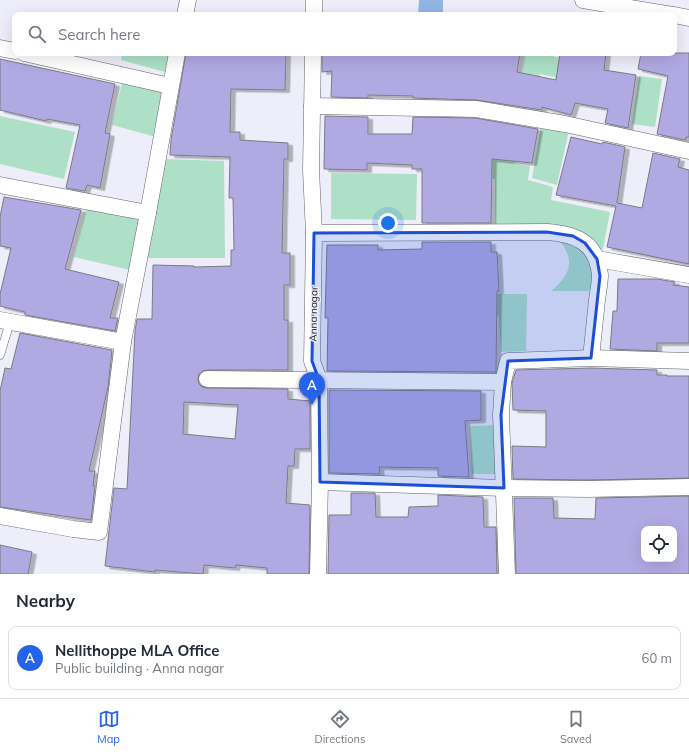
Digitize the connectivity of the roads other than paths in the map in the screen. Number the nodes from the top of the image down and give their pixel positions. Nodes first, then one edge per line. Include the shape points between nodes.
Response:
1 (188, 0) edge
2 (314, 0) edge
3 (583, 0) edge
4 (186, 12) edge
5 (314, 12) edge
6 (655, 12) edge
7 (677, 16) edge
8 (689, 18) edge
9 (0, 48) edge
10 (12, 50) edge
11 (37, 56) edge
12 (176, 56) edge
13 (313, 56) edge
14 (170, 86) junction
15 (312, 106) junction
16 (689, 151) edge
17 (0, 185) edge
18 (148, 212) junction
19 (314, 233) junction
20 (597, 259) junction
21 (689, 275) edge
22 (5, 321) edge
23 (123, 342) junction
24 (0, 355) edge
25 (591, 358) junction
26 (689, 361) edge
27 (208, 379) dead end
28 (319, 380) junction
29 (503, 382) junction
30 (320, 482) junction
31 (689, 487) edge
32 (504, 488) junction
33 (0, 516) edge
34 (318, 574) edge
35 (507, 574) edge

1 - 4 street
2 - 5 street
3 - 6 street
7 - 8 street
9 - 10 street
11 - 14 street
12 - 14 street
13 - 15 street, Anna nagar
14 - 18 street
15 - 16 street via 476,109 565,124
15 - 19 street, Anna nagar via 311,170
17 - 18 street
18 - 23 street
19 - 20 street via 562,233 585,243
19 - 28 street, Anna nagar via 312,361
20 - 21 street
20 - 25 street via 600,276
22 - 23 street
22 - 24 lane
23 - 33 street via 98,532
25 - 26 street
25 - 29 street via 508,361
27 - 28 street
28 - 29 street
28 - 30 street, Anna nagar
29 - 32 street via 501,414
30 - 32 street
30 - 34 street, Anna nagar
31 - 32 street
32 - 35 street

